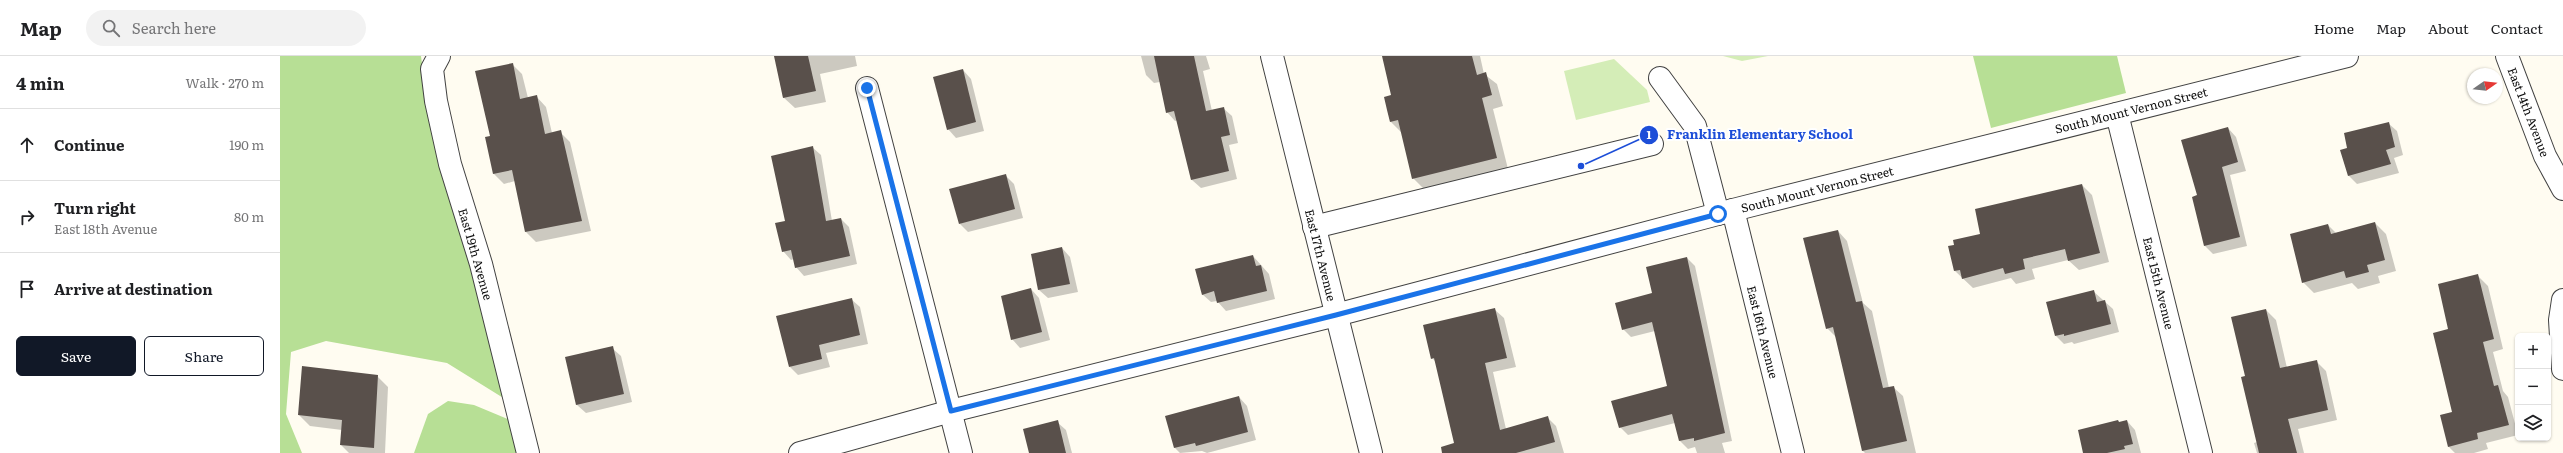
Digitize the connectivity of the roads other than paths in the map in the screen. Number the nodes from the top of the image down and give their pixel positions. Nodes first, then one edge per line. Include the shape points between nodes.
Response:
1 (439, 56) edge
2 (1272, 56) edge
3 (2347, 56) edge
4 (2507, 56) edge
5 (1660, 78) dead end
6 (867, 88) dead end
7 (2117, 114) junction
8 (1652, 144) dead end
9 (2563, 189) edge
10 (1725, 212) junction
11 (1314, 226) junction
12 (2562, 313) edge
13 (1336, 315) junction
14 (2563, 369) edge
15 (951, 411) junction
16 (528, 453) edge
17 (800, 453) edge
18 (961, 453) edge
19 (1371, 453) edge
20 (1793, 453) edge
21 (2201, 453) edge

1 - 16 street, East 19th Avenue via 432,69 439,117 450,164 481,264
2 - 11 street, East 17th Avenue
3 - 7 street, South Mount Vernon Street
4 - 9 street, East 14th Avenue via 2545,156
5 - 10 street, East 16th Avenue via 1695,126
6 - 15 street
7 - 10 street, South Mount Vernon Street
7 - 21 street, East 15th Avenue
8 - 11 street
10 - 13 street, South Mount Vernon Street
10 - 20 street, East 16th Avenue
11 - 13 street, East 17th Avenue
12 - 14 street
13 - 15 street, South Mount Vernon Street
13 - 19 street, East 17th Avenue
15 - 17 street, South Mount Vernon Street
15 - 18 street

